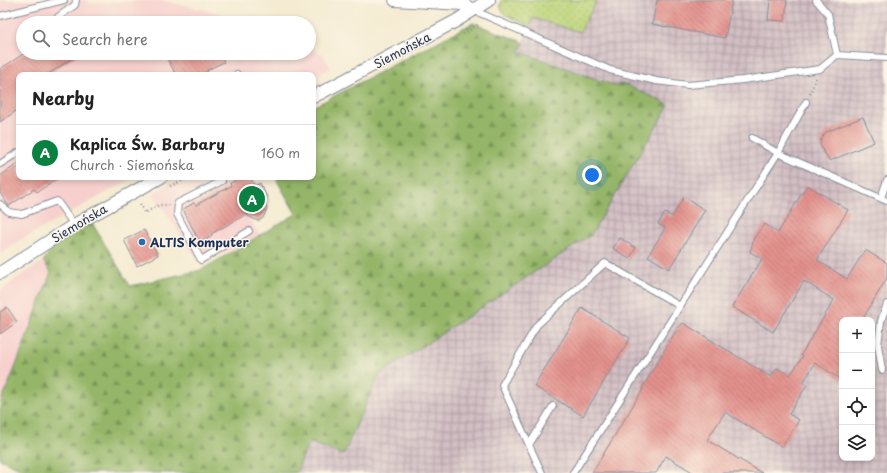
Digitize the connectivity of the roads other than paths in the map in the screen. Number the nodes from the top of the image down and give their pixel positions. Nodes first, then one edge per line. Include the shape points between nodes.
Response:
1 (64, 0) edge
2 (76, 0) edge
3 (395, 0) edge
4 (489, 0) edge
5 (816, 0) edge
6 (473, 10) junction
7 (0, 16) edge
8 (59, 16) edge
9 (837, 55) junction
10 (887, 58) edge
11 (316, 95) edge
12 (806, 102) road end
13 (752, 138) dead end
14 (778, 153) junction
15 (16, 154) edge
16 (0, 164) edge
17 (156, 180) edge
18 (222, 180) edge
19 (887, 180) edge
20 (884, 200) edge
21 (0, 204) edge
22 (74, 225) junction
23 (249, 231) dead end
24 (0, 273) edge
25 (887, 304) edge
26 (680, 306) junction
27 (882, 370) dead end
28 (553, 406) dead end
29 (528, 445) junction
30 (542, 473) edge
31 (573, 473) edge

1 - 7 lane
2 - 8 lane via 75,5
3 - 6 street via 462,4
4 - 6 street, Siemońska
5 - 9 lane via 828,14
6 - 9 lane via 610,70 656,81 688,85 820,69
6 - 11 street, Siemońska
9 - 10 lane
12 - 14 lane
13 - 14 lane
14 - 20 lane
14 - 26 lane
15 - 16 lane
17 - 22 street, Siemońska
18 - 23 lane via 178,202 177,214 201,260
19 - 20 lane
21 - 22 lane via 9,212 22,214 57,201
22 - 24 street, Siemońska
25 - 27 lane via 881,321 878,344
26 - 29 lane via 605,263 537,325 502,385
26 - 31 lane
28 - 29 lane
29 - 30 lane

